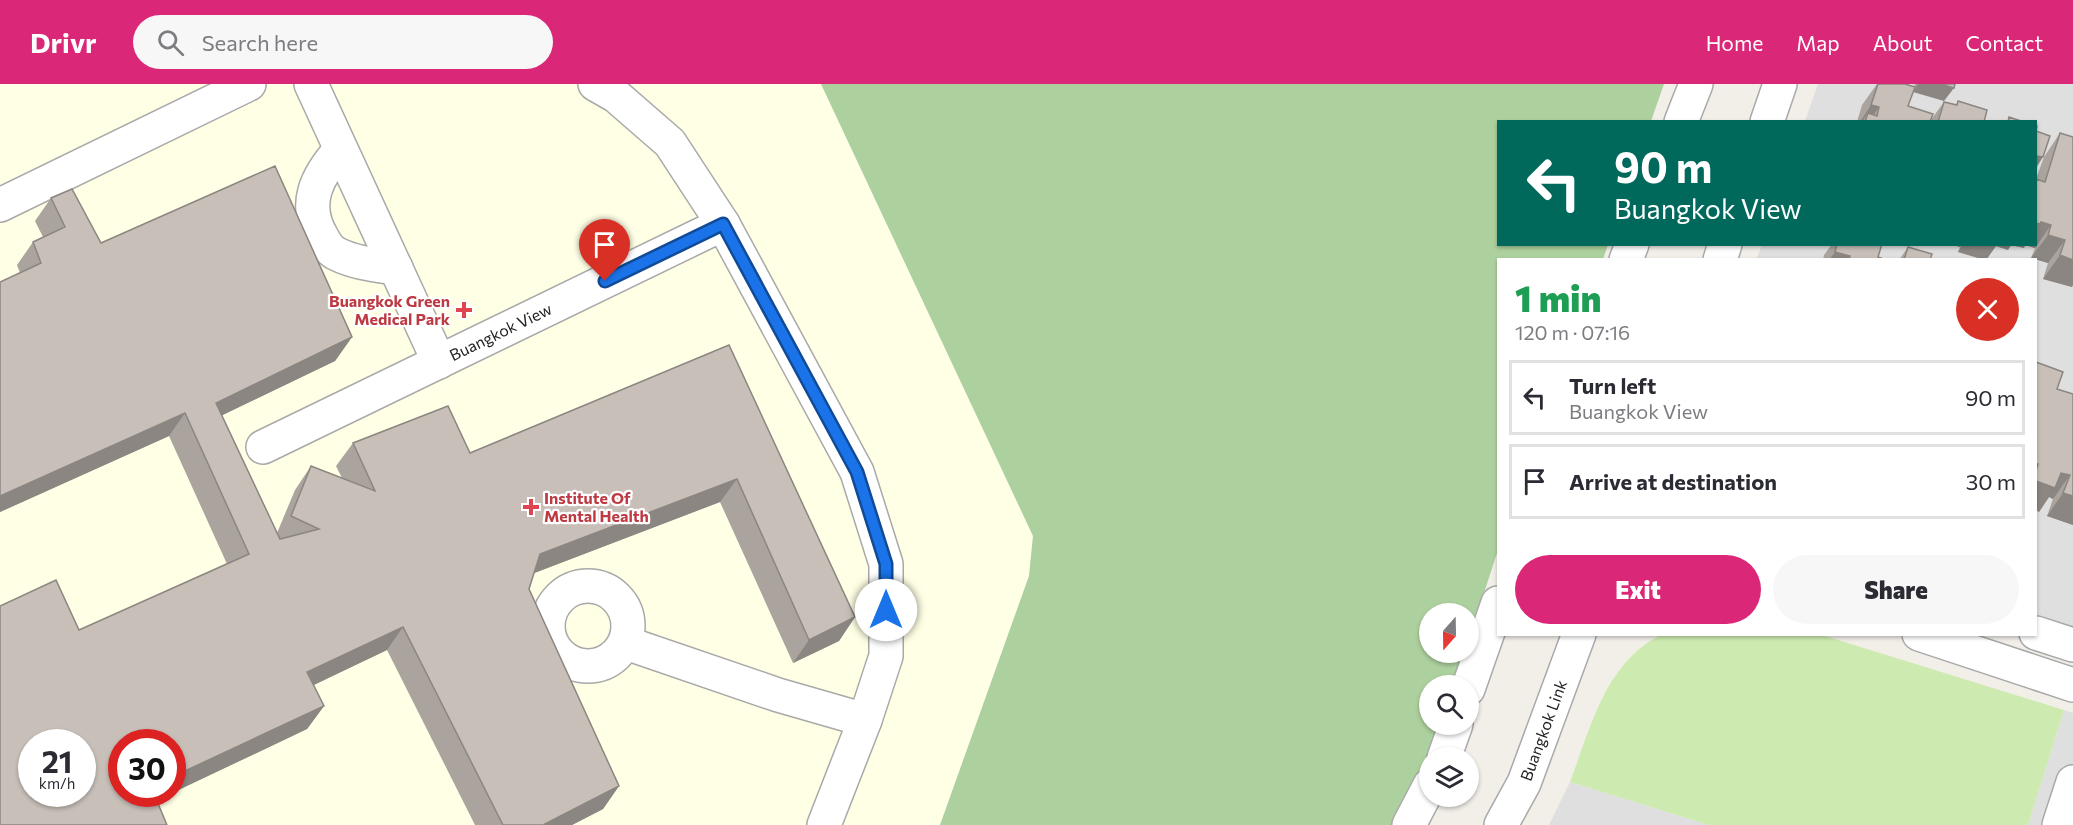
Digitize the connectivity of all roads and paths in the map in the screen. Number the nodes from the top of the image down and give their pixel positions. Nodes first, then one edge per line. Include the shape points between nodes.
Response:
1 (249, 84) edge
2 (311, 84) edge
3 (595, 84) edge
4 (1696, 84) edge
5 (1780, 84) edge
6 (1682, 120) edge
7 (1768, 120) edge
8 (340, 150) junction
9 (0, 205) edge
10 (723, 224) junction
11 (396, 268) junction
12 (439, 362) junction
13 (263, 447) dead end
14 (1497, 606) edge
15 (2037, 633) edge
16 (1925, 636) edge
17 (1579, 640) edge
18 (626, 643) dead end
19 (2073, 645) edge
20 (1473, 675) edge
21 (2073, 685) edge
22 (865, 720) junction
23 (2072, 787) edge
24 (1419, 806) edge
25 (824, 825) edge
26 (1409, 825) edge
27 (1501, 825) edge
28 (2059, 825) edge

1 - 9 street
2 - 8 street, Buangkok View
3 - 10 street via 616,96 670,143
4 - 6 street
5 - 7 street
8 - 11 street, Buangkok View
8 - 11 street via 324,168 312,199 314,224 334,253
10 - 12 street, Buangkok View
10 - 22 street via 857,472 886,564 886,656
11 - 12 street, Buangkok View
12 - 13 street, Buangkok View
14 - 20 street
15 - 19 street
16 - 21 street
17 - 27 street, Buangkok Link via 1524,783
18 - 22 street
22 - 25 street
23 - 28 street
24 - 26 street

